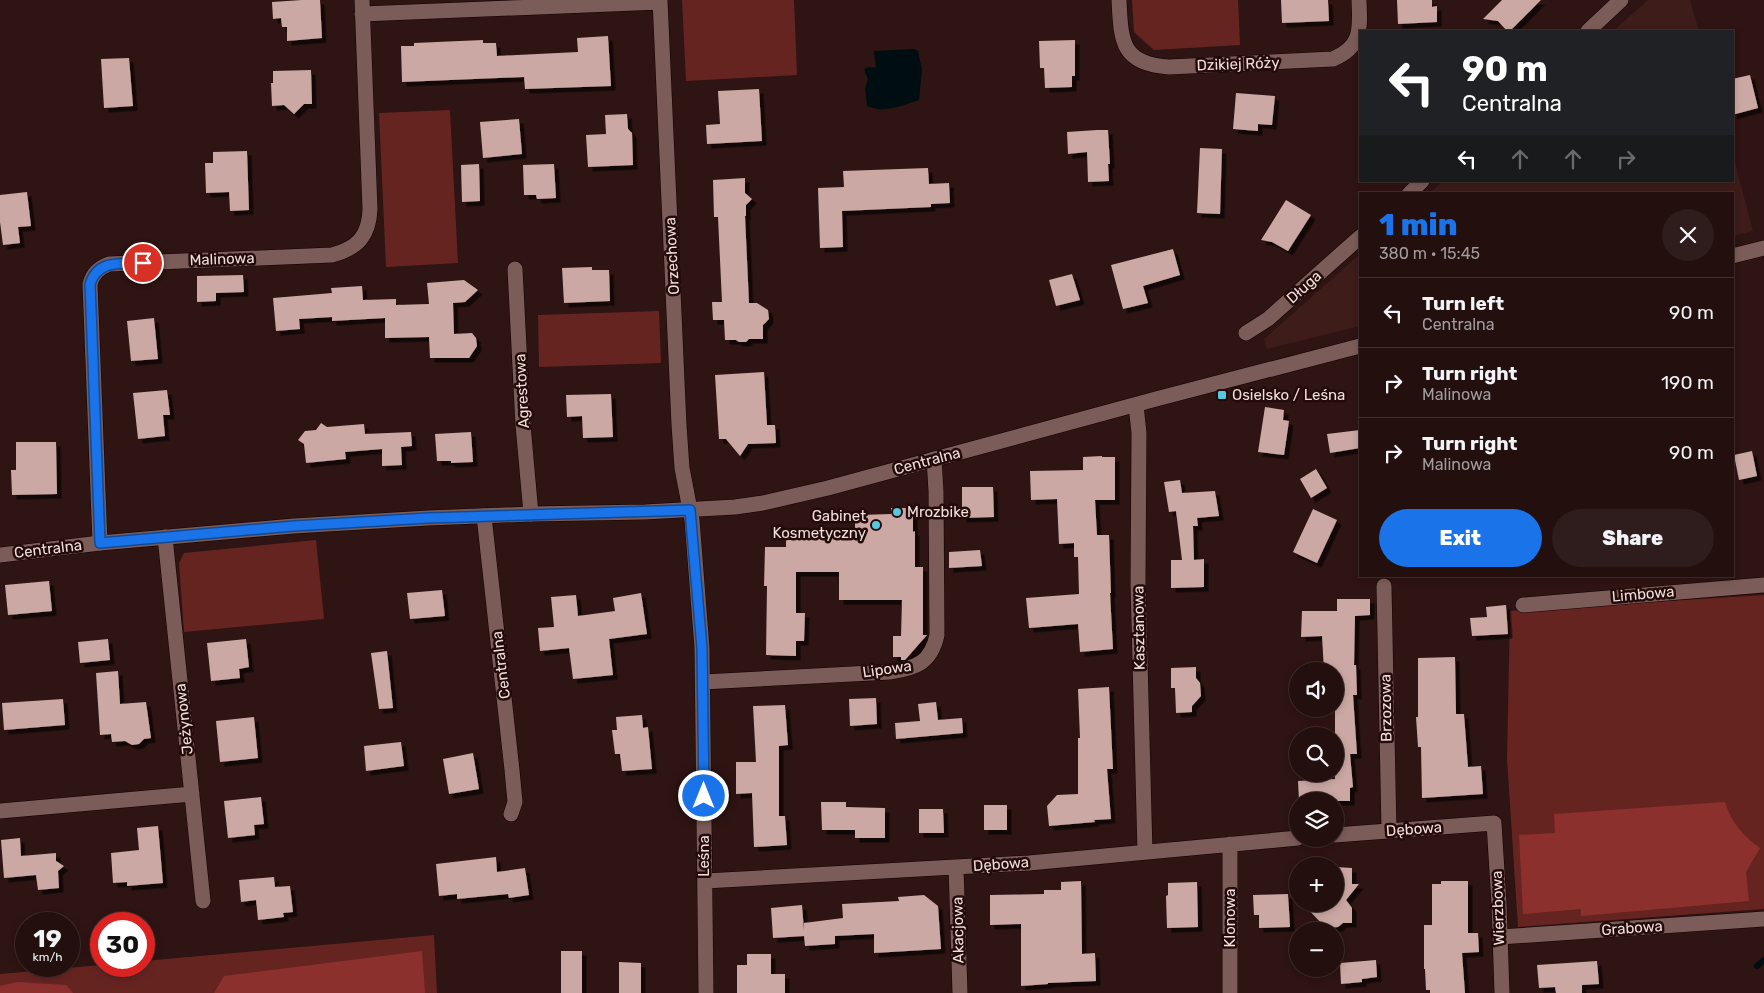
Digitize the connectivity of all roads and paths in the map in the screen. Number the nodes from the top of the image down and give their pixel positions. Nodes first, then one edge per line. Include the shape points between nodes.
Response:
1 (1119, 0) edge
2 (1359, 0) edge
3 (1622, 0) edge
4 (660, 1) edge
5 (362, 7) edge
6 (1360, 30) edge
7 (1589, 30) edge
8 (1359, 33) edge
9 (1421, 182) edge
10 (1410, 192) edge
11 (1359, 238) edge
12 (1764, 248) edge
13 (1734, 256) edge
14 (515, 269) dead end
15 (1246, 333) dead end
16 (1359, 346) edge
17 (1136, 405) junction
18 (934, 459) junction
19 (690, 510) junction
20 (531, 514) junction
21 (484, 516) junction
22 (166, 537) junction
23 (100, 543) junction
24 (0, 555) edge
25 (1764, 584) edge
26 (1384, 586) dead end
27 (1523, 605) dead end
28 (703, 682) junction
29 (192, 794) junction
30 (0, 812) edge
31 (511, 814) dead end
32 (1494, 823) joint
33 (1389, 831) junction
34 (1344, 834) edge
35 (1289, 839) edge
36 (1230, 844) junction
37 (1145, 852) junction
38 (956, 867) junction
39 (705, 881) junction
40 (202, 902) dead end
41 (1764, 919) edge
42 (1500, 937) junction
43 (706, 993) edge
44 (960, 993) edge
45 (1230, 993) edge
46 (1502, 993) edge

1 - 8 street, Dzikiej Róży via 1124,45 1129,53 1154,66 1333,59 1349,50
2 - 6 street, Dzikiej Róży
3 - 7 street
4 - 5 street, Malinowa
4 - 19 street, Orzechowa via 682,468
5 - 23 street, Malinowa via 370,209 365,234 357,244 332,255 110,264 93,274 90,293
9 - 10 street
11 - 15 street, Długa via 1268,319
12 - 13 street
14 - 20 street, Agrestowa
16 - 17 street, Centralna
17 - 18 street, Centralna
17 - 37 street, Kasztanowa via 1140,433 1138,584
18 - 19 street, Centralna via 763,503
18 - 28 street, Lipowa via 937,635 929,656 908,669 890,672
19 - 20 street, Centralna
19 - 28 street, Leśna
20 - 21 street, Centralna
21 - 22 street, Centralna
21 - 31 street, Centralna via 515,802
22 - 23 street, Centralna
22 - 29 street, Jeżynowa
23 - 24 street, Centralna
25 - 27 street, Limbowa
26 - 33 street, Brzozowa
28 - 39 street, Leśna
29 - 30 street
29 - 40 street, Jeżynowa
32 - 33 street, Dębowa
32 - 42 street, Wierzbowa
33 - 34 street, Dębowa
35 - 36 street, Dębowa
36 - 37 street, Dębowa
36 - 45 street, Klonowa
37 - 38 street, Dębowa
38 - 39 street, Dębowa
38 - 44 street, Akacjowa
39 - 43 street, Leśna
41 - 42 street, Grabowa
42 - 46 street, Wierzbowa

